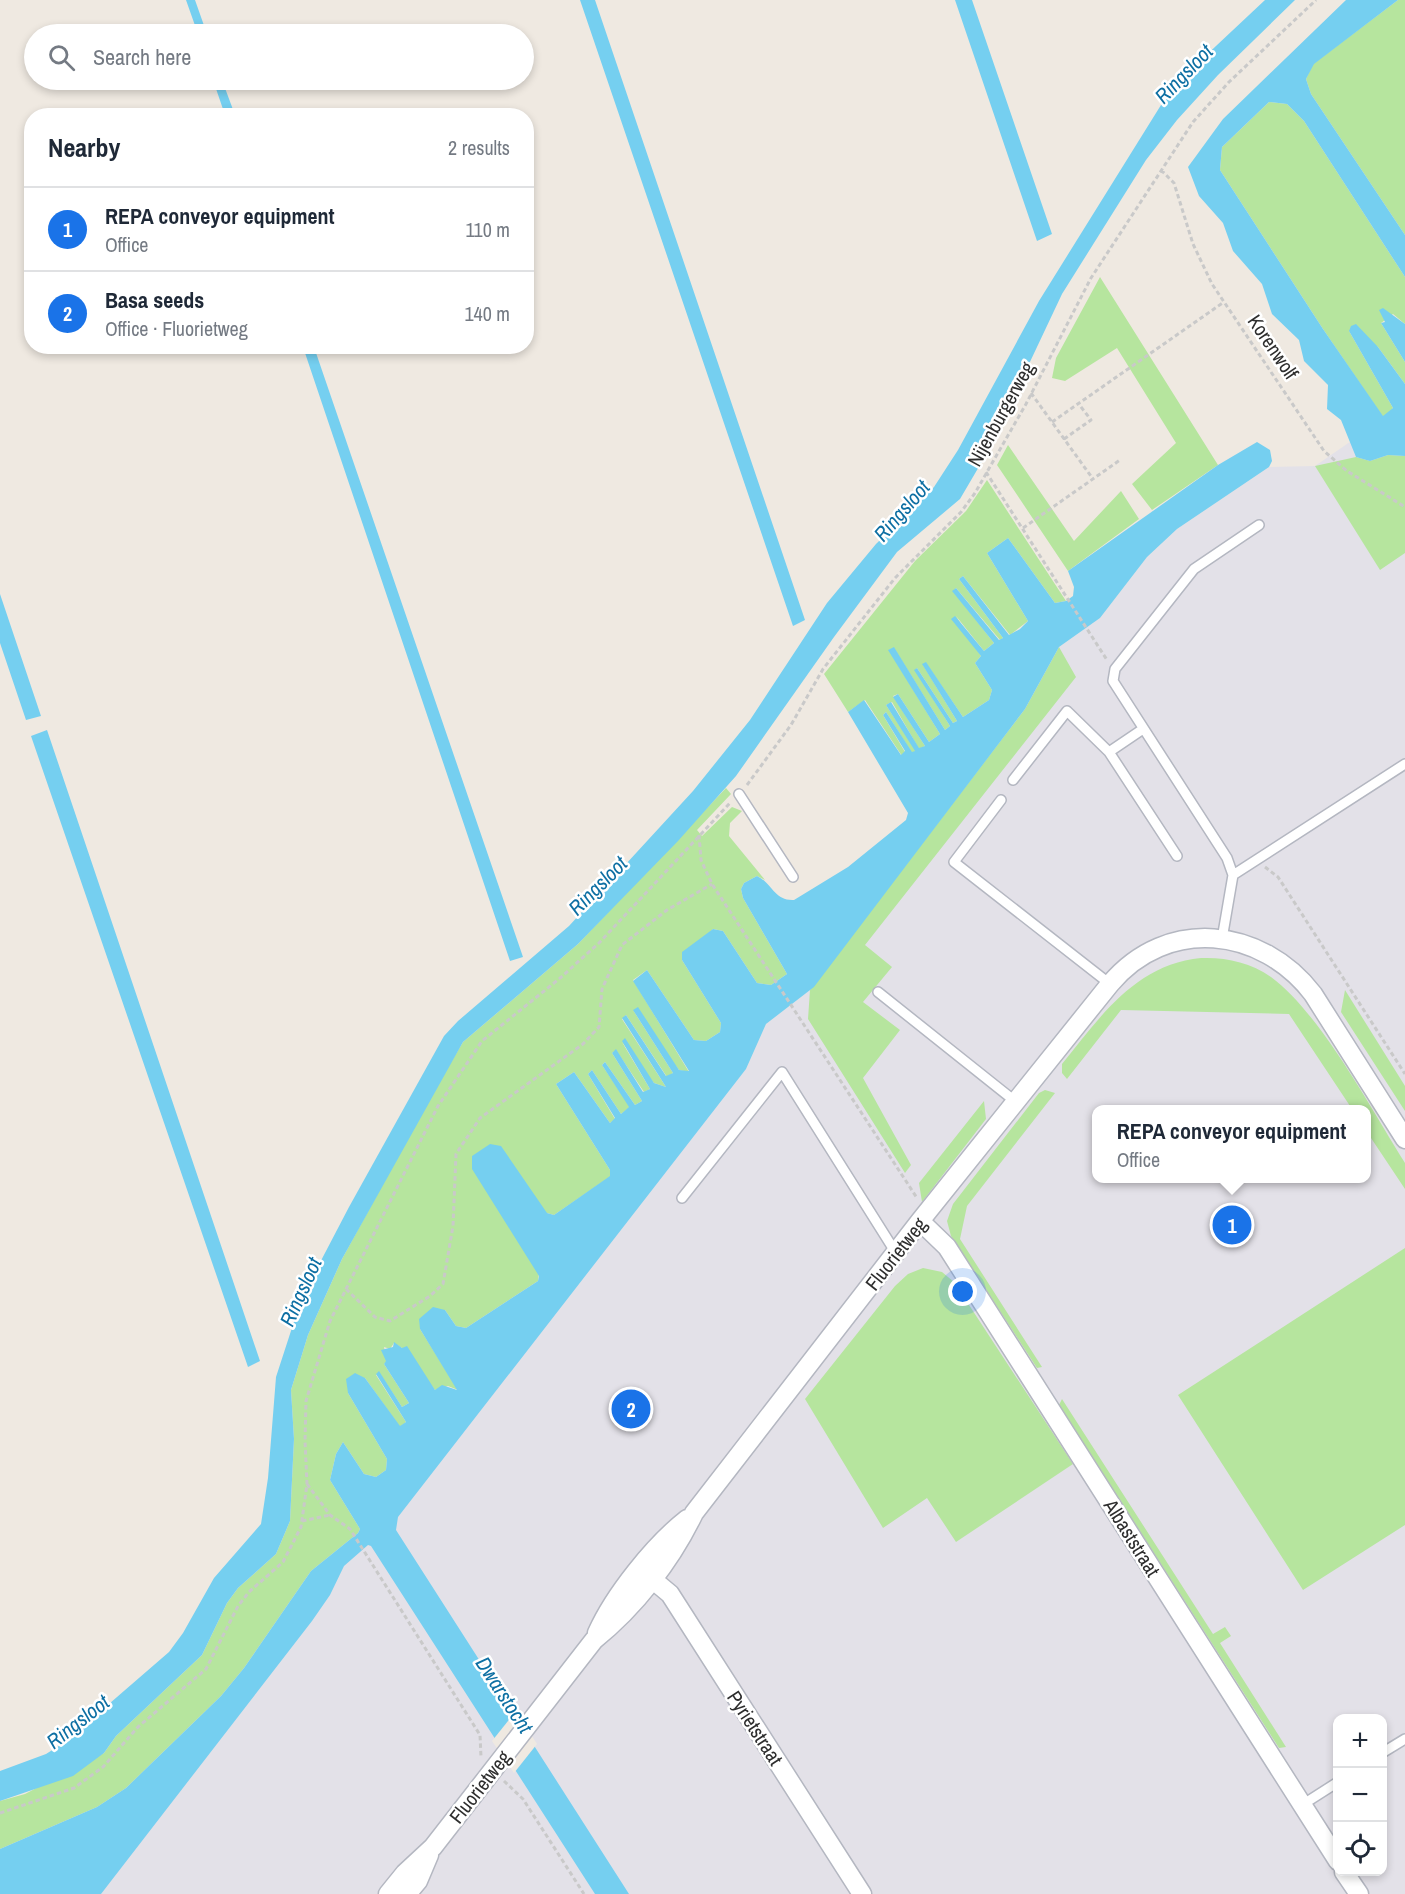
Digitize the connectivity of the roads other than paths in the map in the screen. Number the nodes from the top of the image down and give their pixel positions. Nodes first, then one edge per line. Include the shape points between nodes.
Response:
1 (1259, 525) dead end
2 (1143, 729) junction
3 (1109, 752) junction
4 (1405, 764) edge
5 (1013, 780) dead end
6 (739, 794) road end
7 (1002, 800) dead end
8 (1177, 856) dead end
9 (1233, 875) junction
10 (793, 878) dead end
11 (1222, 939) junction
12 (1110, 984) junction
13 (878, 992) dead end
14 (1016, 1102) junction
15 (1405, 1139) edge
16 (682, 1198) dead end
17 (923, 1217) junction
18 (896, 1253) junction
19 (646, 1574) junction
20 (1405, 1739) edge
21 (1387, 1750) edge
22 (1333, 1785) edge
23 (1302, 1804) junction
24 (432, 1848) junction
25 (1333, 1853) edge
26 (1347, 1876) edge
27 (388, 1894) edge
28 (407, 1894) edge
29 (862, 1894) edge
30 (1359, 1894) edge

1 - 2 lane via 1194,569 1115,669 1113,681
2 - 3 lane
2 - 9 lane via 1227,858
3 - 5 lane via 1066,711
3 - 8 lane
4 - 9 lane
6 - 10 lane
7 - 12 lane via 954,861
9 - 11 lane
11 - 12 street, Fluorietweg via 1168,943 1129,965
11 - 15 street, Fluorietweg via 1260,948 1302,980
12 - 14 street, Fluorietweg
13 - 14 lane
14 - 17 street, Fluorietweg
16 - 18 lane via 782,1072
17 - 18 street, Fluorietweg
17 - 23 street, Albaststraat via 947,1247
18 - 19 street, Fluorietweg via 694,1513 672,1531
19 - 24 street, Fluorietweg via 605,1616 594,1640
19 - 29 street, Pyrietstraat via 673,1599
20 - 21 lane
22 - 23 lane
23 - 25 street, Albaststraat
24 - 27 street, Fluorietweg
24 - 28 street, Fluorietweg via 418,1881
26 - 30 street

